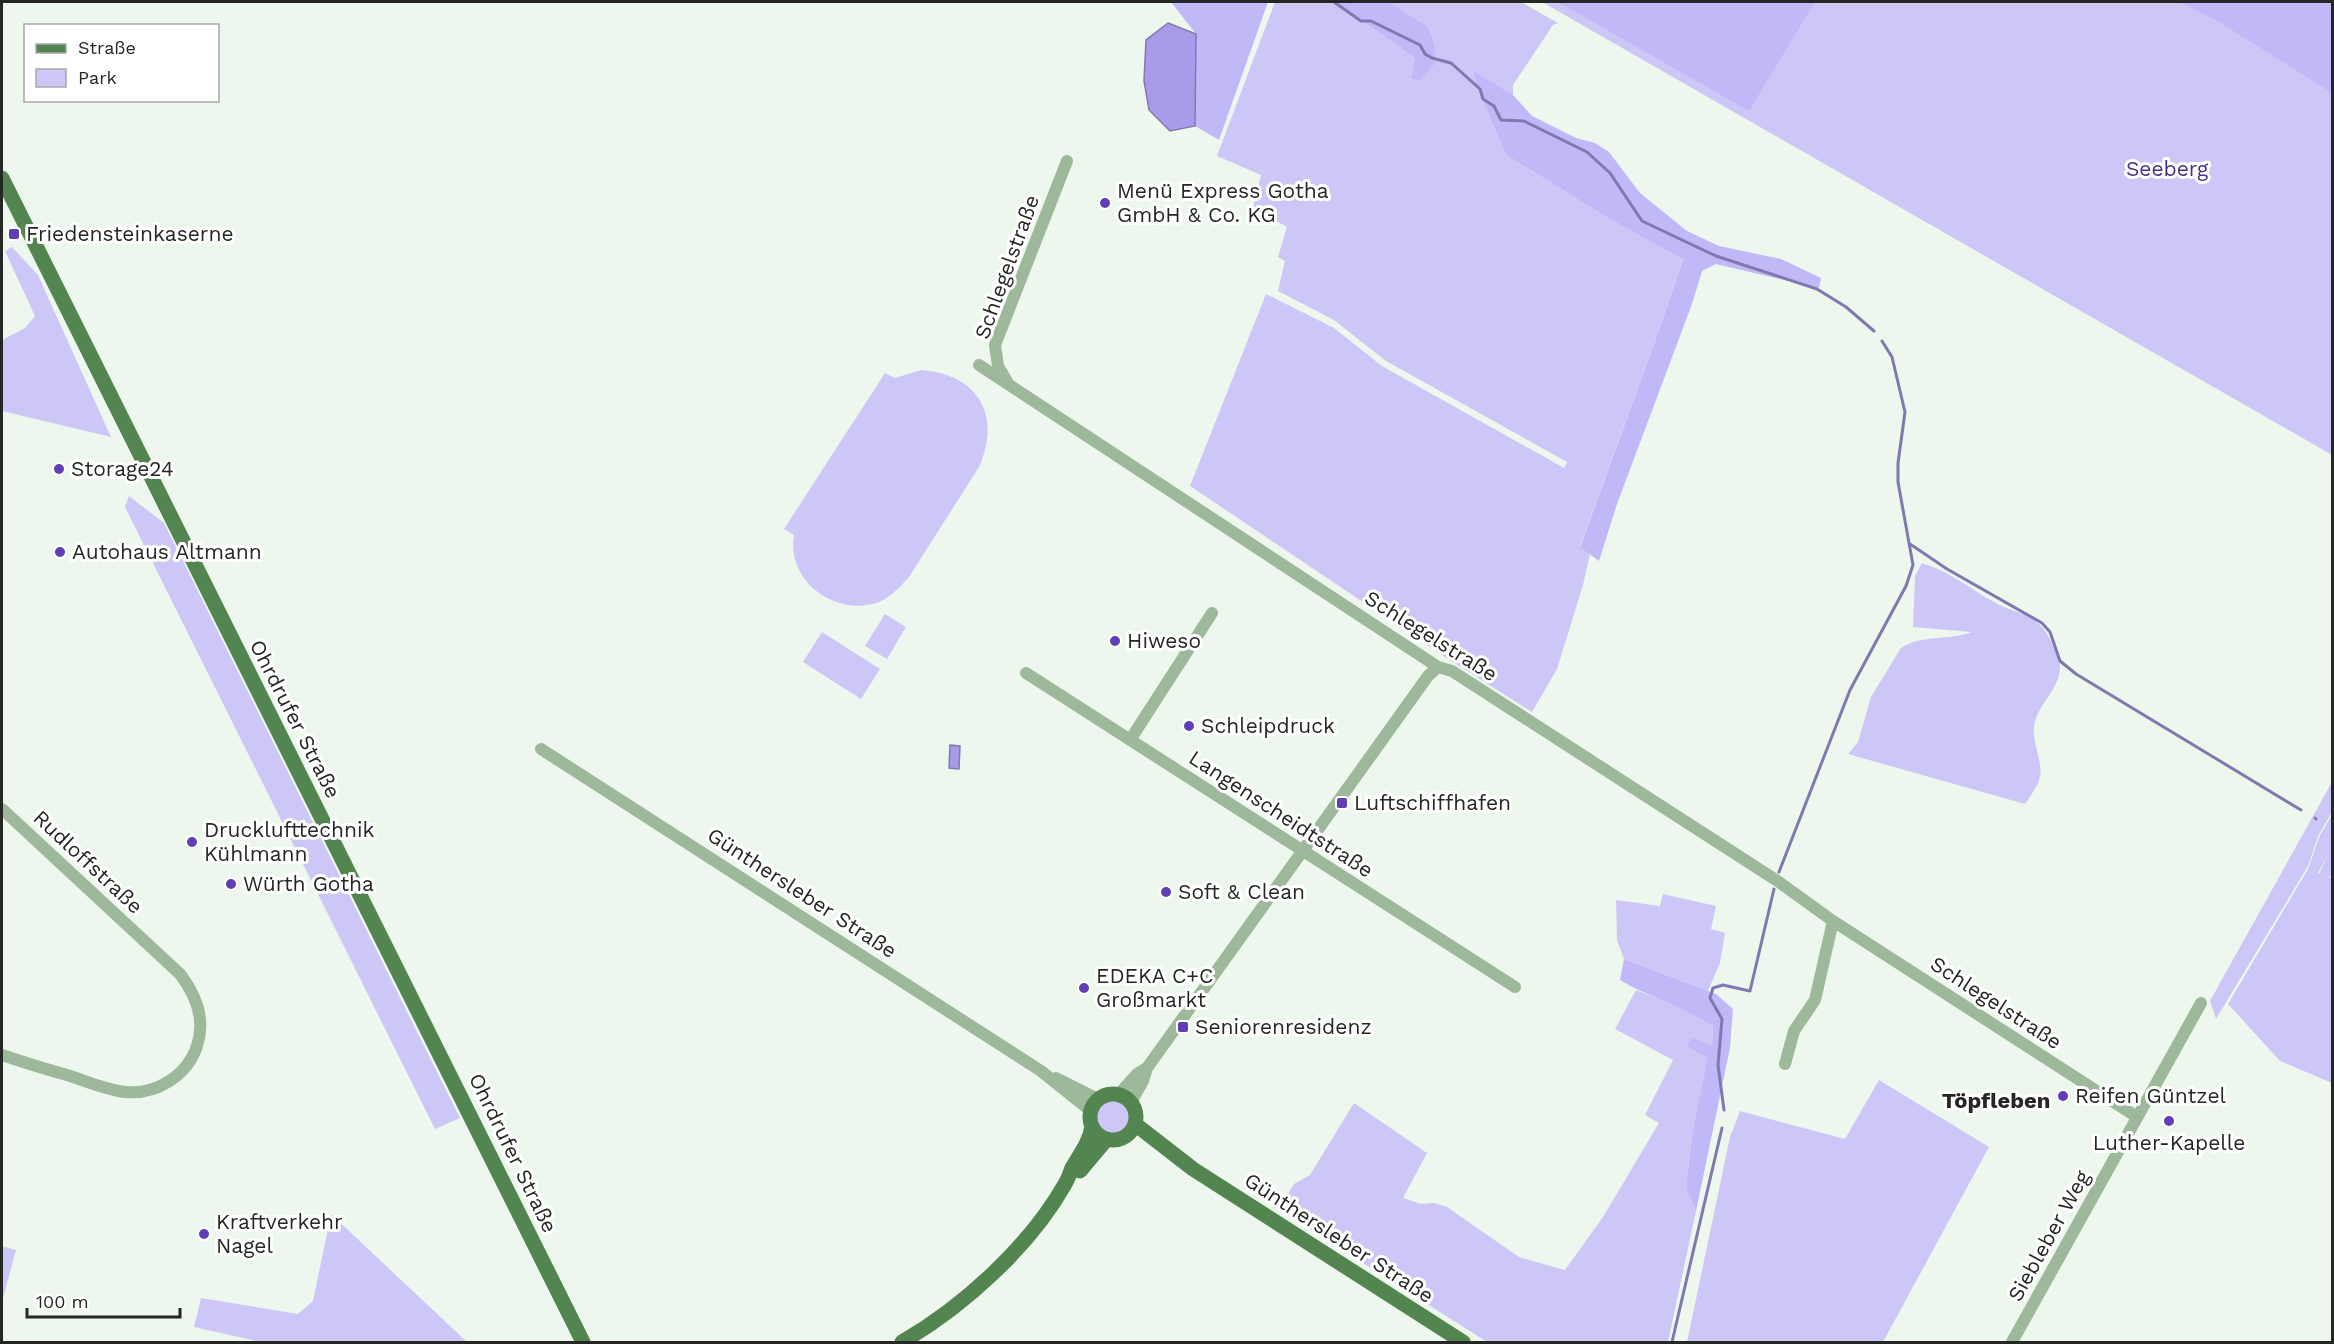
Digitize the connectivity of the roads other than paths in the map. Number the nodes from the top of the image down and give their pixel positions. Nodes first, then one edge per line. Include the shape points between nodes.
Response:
1 (1067, 161) dead end
2 (2, 178) edge
3 (979, 365) dead end
4 (1008, 385) junction
5 (1212, 613) dead end
6 (1438, 667) junction
7 (1026, 673) dead end
8 (1130, 740) junction
9 (541, 749) dead end
10 (2, 808) edge
11 (1302, 850) junction
12 (1833, 921) junction
13 (1515, 987) dead end
14 (2201, 1003) dead end
15 (2, 1055) edge
16 (1785, 1064) dead end
17 (1125, 1098) junction
18 (1094, 1105) junction
19 (2137, 1116) junction
20 (1092, 1127) junction
21 (1131, 1129) junction
22 (1107, 1139) junction
23 (1066, 1184) junction
24 (583, 1342) edge
25 (902, 1342) edge
26 (1463, 1342) edge
27 (2012, 1342) edge

1 - 4 street, Schlegelstraße via 995,345 998,366
2 - 24 main road, Ohrdrufer Straße
3 - 4 street, Schlegelstraße
4 - 6 street, Schlegelstraße
5 - 8 street
6 - 11 street
6 - 12 street, Schlegelstraße via 1472,683
7 - 8 street, Langenscheidtstraße
8 - 11 street, Langenscheidtstraße
9 - 18 street, Günthersleber Straße
10 - 15 street, Rudloffstraße via 180,974 198,1006 201,1022 189,1064 176,1077 151,1089 126,1092
11 - 13 street, Langenscheidtstraße
11 - 17 street via 1147,1068 1143,1081
12 - 16 street via 1815,999 1794,1031
12 - 19 street, Schlegelstraße
14 - 19 street, Siebleber Weg
17 - 18 main road via 1105,1095
17 - 21 main road via 1136,1113
18 - 20 main road
19 - 27 street, Siebleber Weg
20 - 22 main road
20 - 23 main road
21 - 22 main road via 1121,1138
21 - 26 main road, Günthersleber Straße
22 - 23 main road
23 - 25 main road via 1024,1239 984,1280 935,1321

